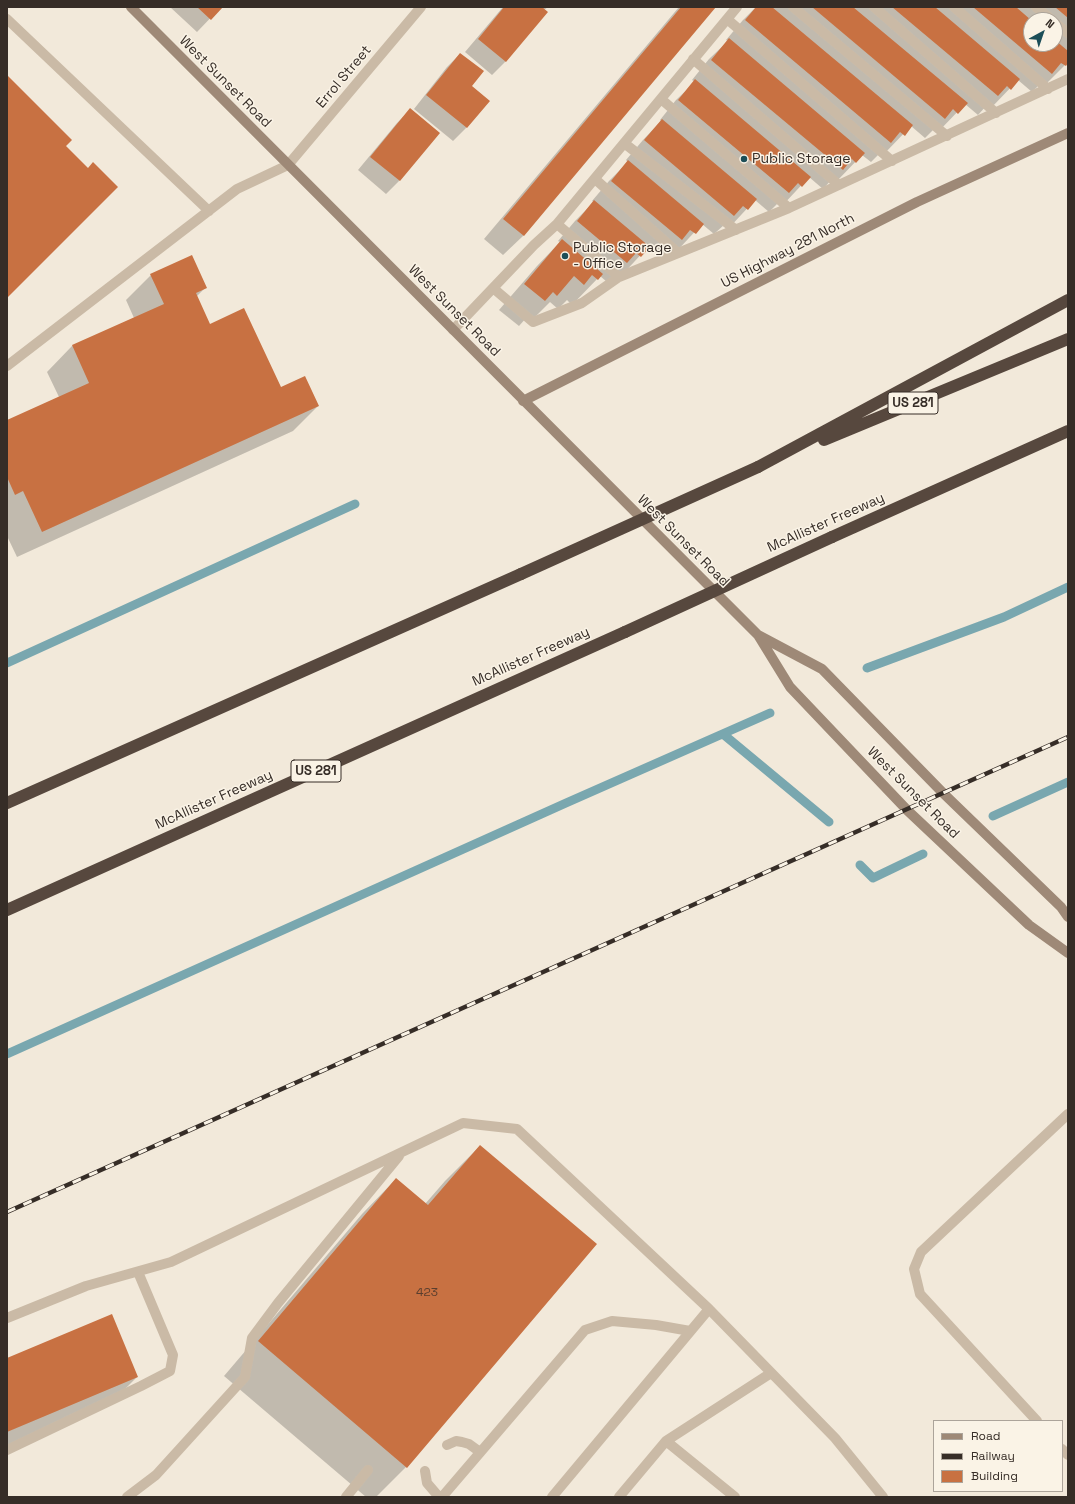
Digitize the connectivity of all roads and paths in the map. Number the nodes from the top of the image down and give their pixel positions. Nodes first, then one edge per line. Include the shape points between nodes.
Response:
1 (131, 7) edge
2 (421, 7) edge
3 (737, 7) edge
4 (794, 7) edge
5 (874, 7) edge
6 (954, 7) edge
7 (7, 19) edge
8 (727, 19) junction
9 (693, 60) junction
10 (1068, 79) edge
11 (1048, 89) junction
12 (661, 99) junction
13 (996, 113) junction
14 (1068, 133) edge
15 (947, 136) junction
16 (624, 143) junction
17 (892, 162) junction
18 (288, 165) junction
19 (595, 179) junction
20 (839, 185) junction
21 (789, 208) junction
22 (209, 211) junction
23 (557, 224) junction
24 (736, 230) junction
25 (678, 253) junction
26 (619, 277) junction
27 (493, 288) junction
28 (1068, 300) edge
29 (453, 330) junction
30 (1068, 339) edge
31 (7, 366) edge
32 (523, 401) junction
33 (1068, 432) edge
34 (758, 468) junction
35 (758, 635) junction
36 (7, 803) edge
37 (7, 910) edge
38 (1068, 916) edge
39 (1068, 953) edge
40 (1068, 1114) edge
41 (401, 1153) junction
42 (138, 1272) junction
43 (708, 1310) junction
44 (7, 1318) edge
45 (690, 1331) junction
46 (771, 1373) junction
47 (1036, 1420) edge
48 (666, 1441) junction
49 (447, 1445) dead end
50 (7, 1450) edge
51 (480, 1452) junction
52 (368, 1470) dead end
53 (426, 1471) dead end
54 (127, 1497) edge
55 (346, 1497) edge
56 (439, 1497) edge
57 (442, 1497) edge
58 (552, 1497) edge
59 (619, 1497) edge
60 (735, 1497) edge
61 (883, 1497) edge

1 - 18 main road, West Sunset Road
2 - 18 street, Errol Street
3 - 8 street
4 - 15 street
5 - 13 street
6 - 11 street
7 - 22 street
8 - 9 street
8 - 17 street
9 - 12 street
9 - 20 street
10 - 11 street
11 - 13 street
12 - 16 street
12 - 21 street
13 - 15 street
14 - 32 main road, US Highway 281 North via 917,202
15 - 17 street
16 - 19 street
16 - 24 street
17 - 20 street
18 - 22 street via 236,189
18 - 29 main road, West Sunset Road
19 - 23 street
19 - 25 street
20 - 21 street
21 - 24 street
22 - 31 street
23 - 26 street
23 - 27 street
24 - 25 street
25 - 26 street
26 - 27 street via 582,303 532,322
27 - 29 street
28 - 34 highway
29 - 32 main road, West Sunset Road
30 - 34 highway, US 281
32 - 35 main road, West Sunset Road
33 - 37 highway, McAllister Freeway / US 281, bridge
34 - 36 highway, US 281, bridge
35 - 38 main road, West Sunset Road via 822,669
35 - 39 main road, West Sunset Road via 790,687 907,810 1029,925
40 - 47 street via 921,1252 914,1269 920,1294
41 - 42 street via 171,1262
41 - 43 street via 463,1123 516,1129
41 - 54 street via 252,1338 245,1377 156,1475
42 - 44 street via 86,1286
42 - 50 street via 173,1355 170,1371
43 - 45 street
43 - 46 street
45 - 51 street via 612,1321 585,1330
45 - 58 street
46 - 48 street
46 - 61 street via 835,1438
48 - 59 street
48 - 60 street
49 - 51 street via 456,1441 462,1442
51 - 57 street
52 - 55 street
53 - 56 street via 427,1483

